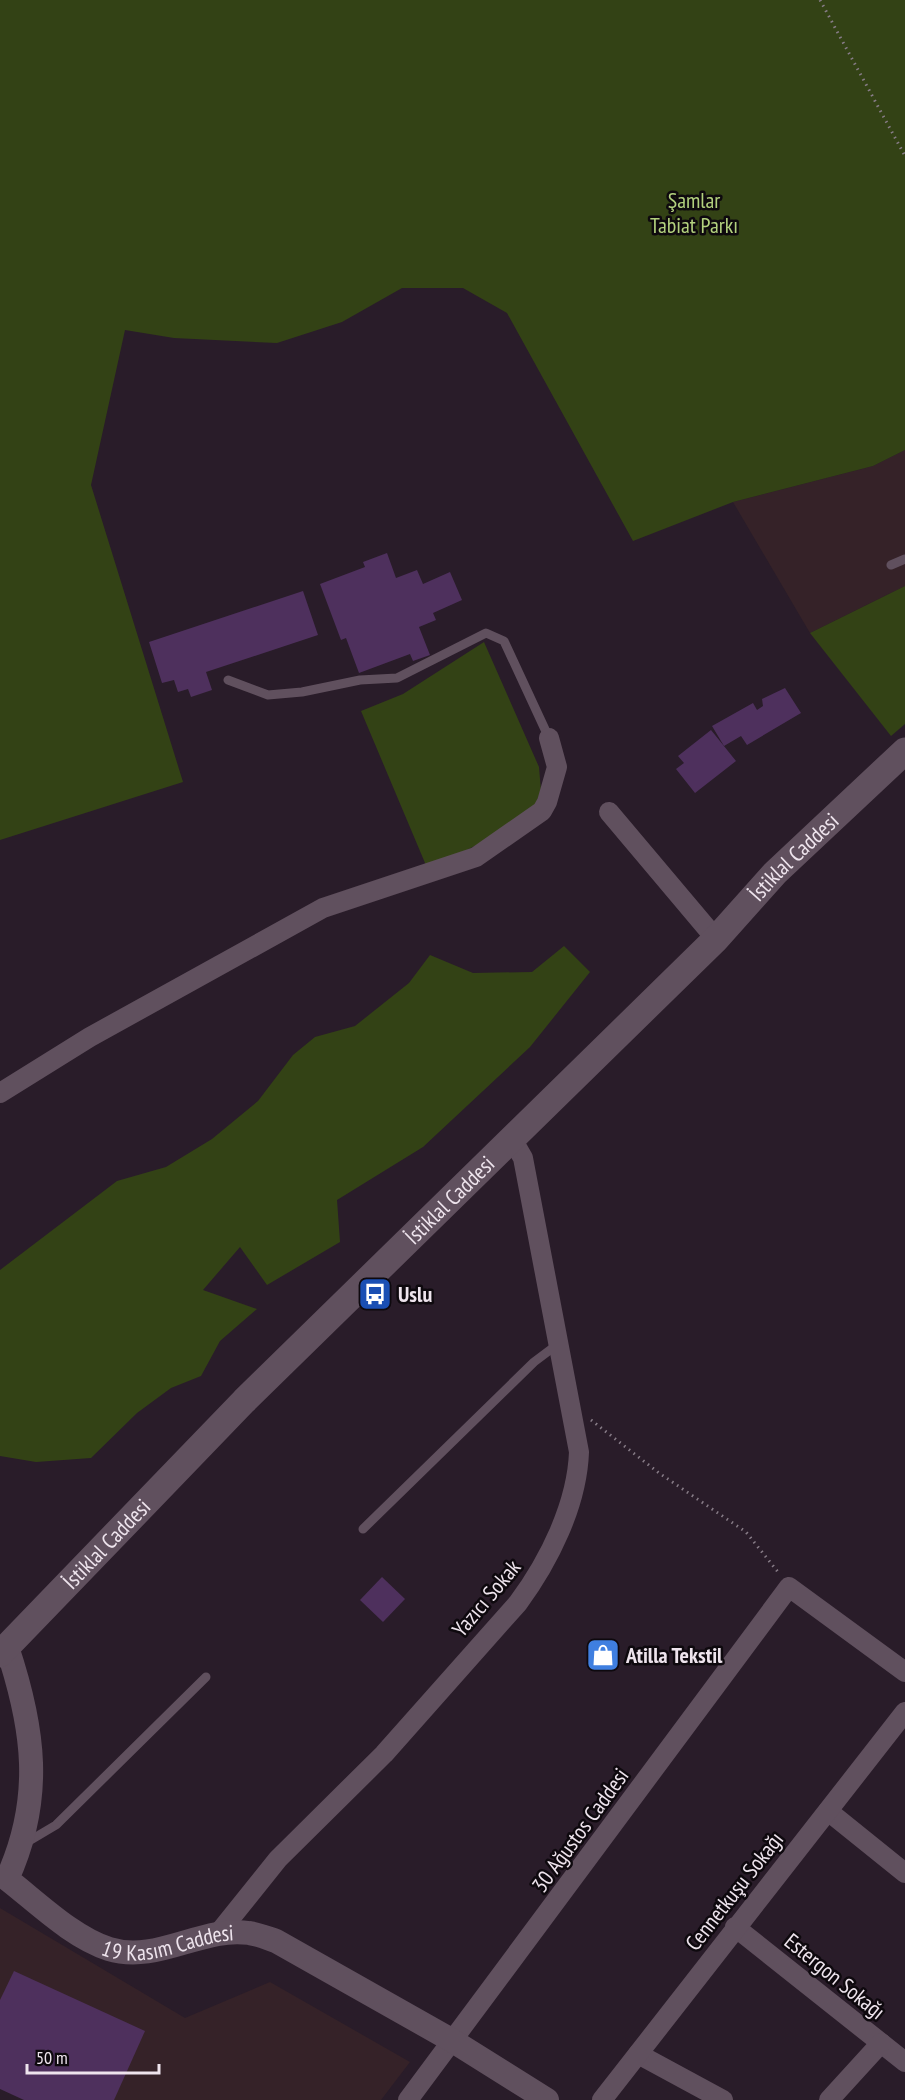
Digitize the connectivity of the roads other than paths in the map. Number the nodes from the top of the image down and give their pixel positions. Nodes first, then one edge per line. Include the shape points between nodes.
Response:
1 (905, 559) edge
2 (891, 566) dead end
3 (228, 680) dead end
4 (549, 738) joint
5 (905, 751) edge
6 (609, 812) dead end
7 (716, 939) junction
8 (0, 1093) edge
9 (512, 1139) junction
10 (558, 1344) junction
11 (363, 1529) dead end
12 (4, 1651) edge
13 (905, 1672) edge
14 (207, 1677) dead end
15 (905, 1713) edge
16 (828, 1811) junction
17 (22, 1845) junction
18 (905, 1873) edge
19 (4, 1882) edge
20 (735, 1927) junction
21 (218, 1935) junction
22 (453, 2041) junction
23 (881, 2043) junction
24 (638, 2054) junction
25 (905, 2062) edge
26 (408, 2100) edge
27 (547, 2100) edge
28 (602, 2100) edge
29 (723, 2100) edge
30 (830, 2100) edge

1 - 2 lane
3 - 4 lane via 268,695 397,678 486,633 504,641
4 - 8 street via 557,767 542,811 476,857 323,908 90,1037
5 - 7 main road, İstiklal Caddesi via 775,873
6 - 7 street
7 - 9 main road, İstiklal Caddesi
9 - 10 street, Yazıcı Sokak via 523,1158
9 - 12 main road, İstiklal Caddesi via 244,1401
10 - 11 lane via 534,1362
10 - 21 street, Yazıcı Sokak via 579,1452 578,1479 537,1577 384,1754 278,1858
12 - 17 street, 19 Kasım Caddesi via 29,1727 32,1773
13 - 22 street, 30 Ağustos Caddesi via 789,1587
14 - 17 lane via 56,1825
15 - 16 street, Cennetkuşu Sokağı
16 - 18 street
16 - 20 street, Cennetkuşu Sokağı
17 - 19 street, 19 Kasım Caddesi
19 - 21 street, 19 Kasım Caddesi via 108,1948 130,1953 165,1949
20 - 23 street, Estergon Sokağı
20 - 24 street, Cennetkuşu Sokağı
21 - 22 street, 19 Kasım Caddesi via 248,1933 276,1941
22 - 26 street, 30 Ağustos Caddesi
22 - 27 street, 19 Kasım Caddesi
23 - 25 street, Estergon Sokağı
23 - 30 street
24 - 28 street, Cennetkuşu Sokağı
24 - 29 street

